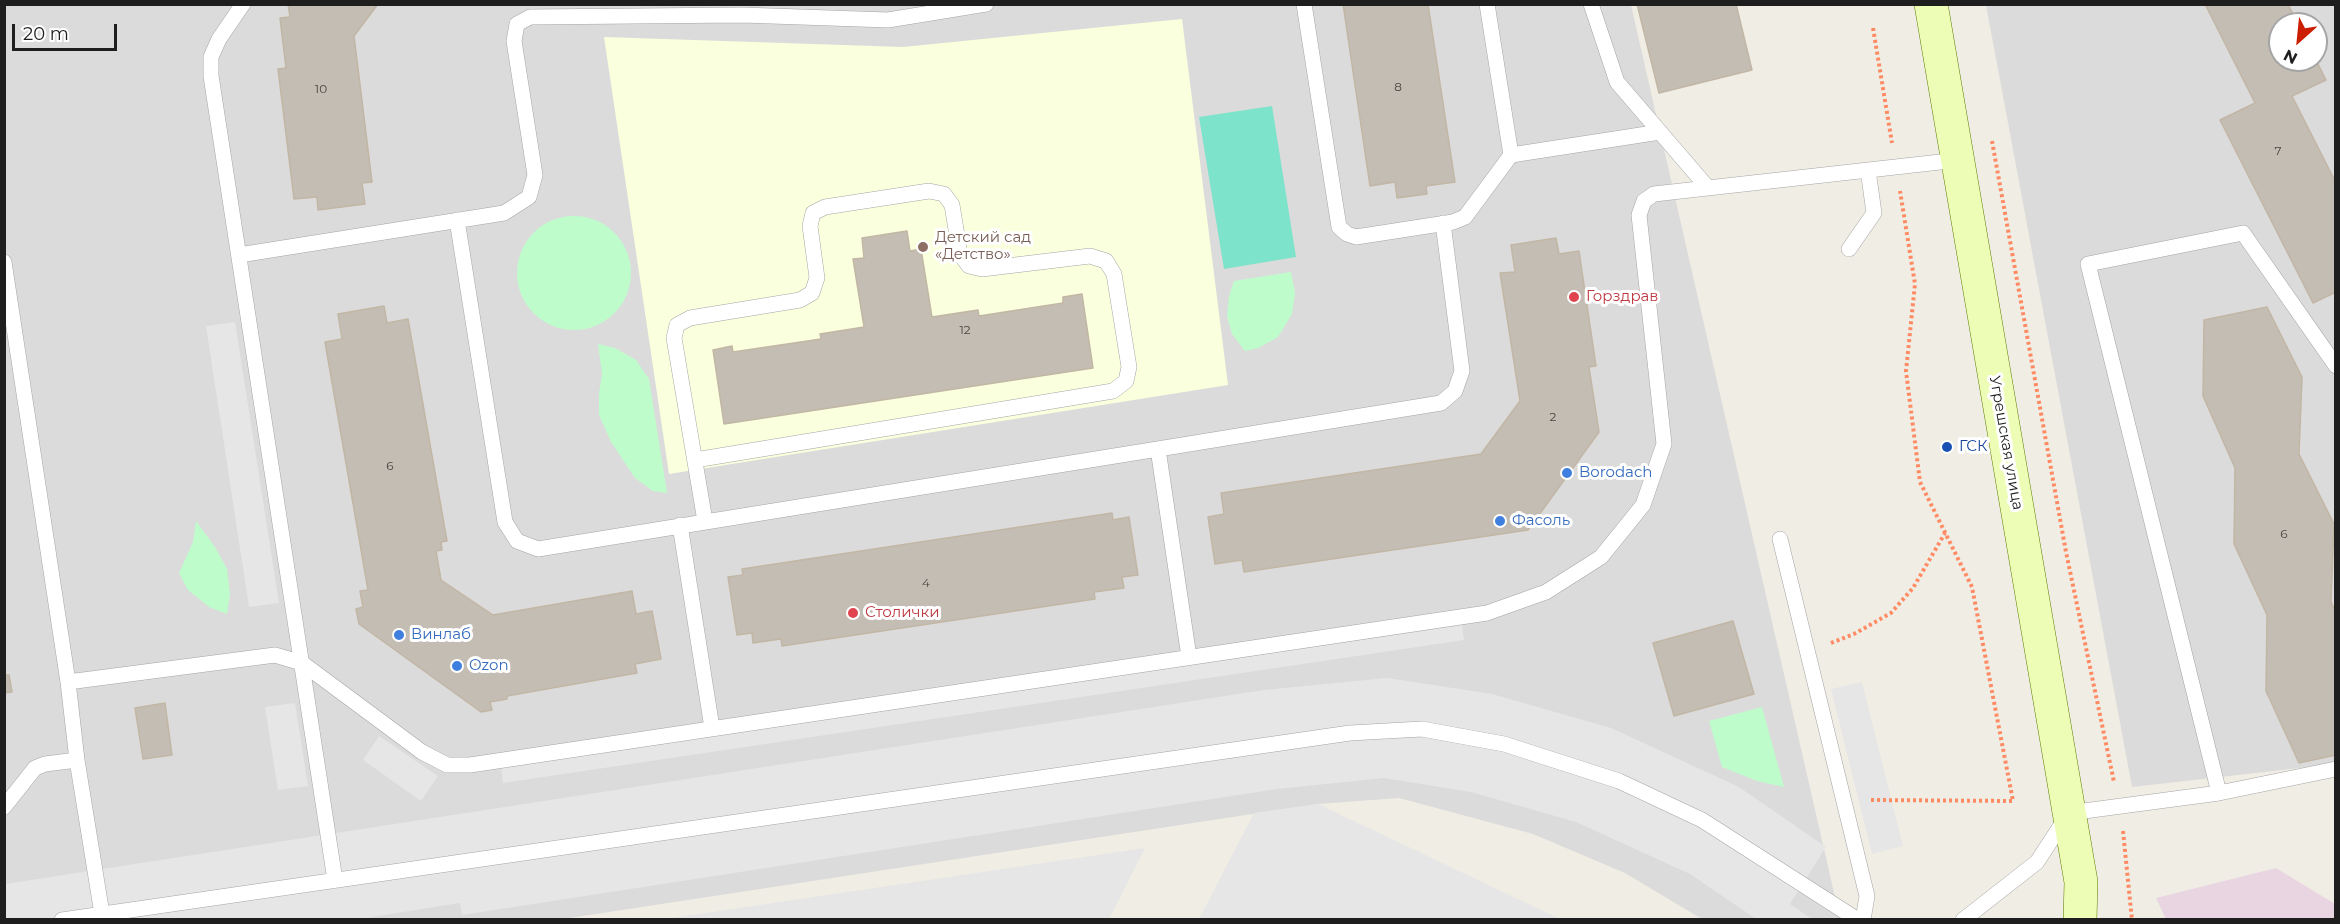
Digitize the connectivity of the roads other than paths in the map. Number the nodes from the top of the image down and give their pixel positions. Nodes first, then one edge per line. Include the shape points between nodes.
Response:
1 (243, 4) edge
2 (986, 4) edge
3 (1304, 4) edge
4 (1487, 4) edge
5 (1591, 4) edge
6 (1931, 4) edge
7 (840, 11) edge
8 (1660, 132) junction
9 (1511, 156) junction
10 (1958, 160) junction
11 (1868, 170) junction
12 (1708, 188) junction
13 (456, 220) junction
14 (1443, 223) junction
15 (1849, 249) dead end
16 (239, 255) junction
17 (4, 262) edge
18 (2336, 366) edge
19 (1158, 449) junction
20 (695, 460) junction
21 (705, 521) junction
22 (680, 525) junction
23 (1780, 539) dead end
24 (1189, 657) junction
25 (302, 663) junction
26 (68, 682) junction
27 (712, 728) junction
28 (77, 760) junction
29 (2336, 769) edge
30 (2219, 793) junction
31 (4, 807) edge
32 (2069, 813) junction
33 (335, 880) junction
34 (2081, 882) junction
35 (102, 914) junction
36 (62, 920) edge
37 (1858, 920) edge
38 (1863, 920) edge
39 (1963, 920) edge
40 (2080, 920) edge
41 (2102, 920) edge

1 - 16 lane via 211,57
2 - 7 lane via 888,20
3 - 14 lane via 1339,227 1356,237
4 - 9 lane
5 - 8 lane via 1617,82
6 - 10 main road, Угрешская улица
7 - 13 lane via 530,17 517,24 514,41 536,175 529,197 504,213
8 - 9 lane
8 - 12 lane
9 - 14 lane via 1465,217
10 - 11 lane
10 - 32 main road, Угрешская улица
11 - 12 lane
11 - 15 lane via 1874,213
12 - 24 lane via 1654,194 1644,201 1639,215 1664,444 1643,506 1600,557 1546,592 1488,613
13 - 16 lane
13 - 22 lane via 505,522 517,541 538,549
14 - 19 lane via 1462,371 1455,391 1441,403
16 - 25 lane
17 - 26 lane
18 - 30 lane via 2243,233 2088,264
19 - 21 lane
19 - 24 lane
20 - 20 lane via 674,338 677,325 690,318 800,300 812,292 817,278 810,226 813,213 825,207 929,191 944,194 952,205 960,254 969,266 982,269 1090,256 1106,261 1114,274 1129,367 1126,381 1113,391
20 - 21 lane
21 - 22 lane
22 - 27 lane
23 - 38 lane via 1867,896
24 - 27 lane
25 - 26 lane via 275,655
25 - 27 lane via 422,752 447,765 470,765
25 - 33 lane
26 - 28 lane
28 - 31 lane via 35,768
28 - 35 lane
29 - 30 lane
30 - 32 lane
32 - 34 main road, Угрешская улица
32 - 39 lane via 2037,862
33 - 35 lane
33 - 37 lane via 1350,734 1422,729 1504,744 1619,781 1702,820
34 - 40 main road, Угрешская улица
34 - 41 main road, Угрешская улица
35 - 36 lane

